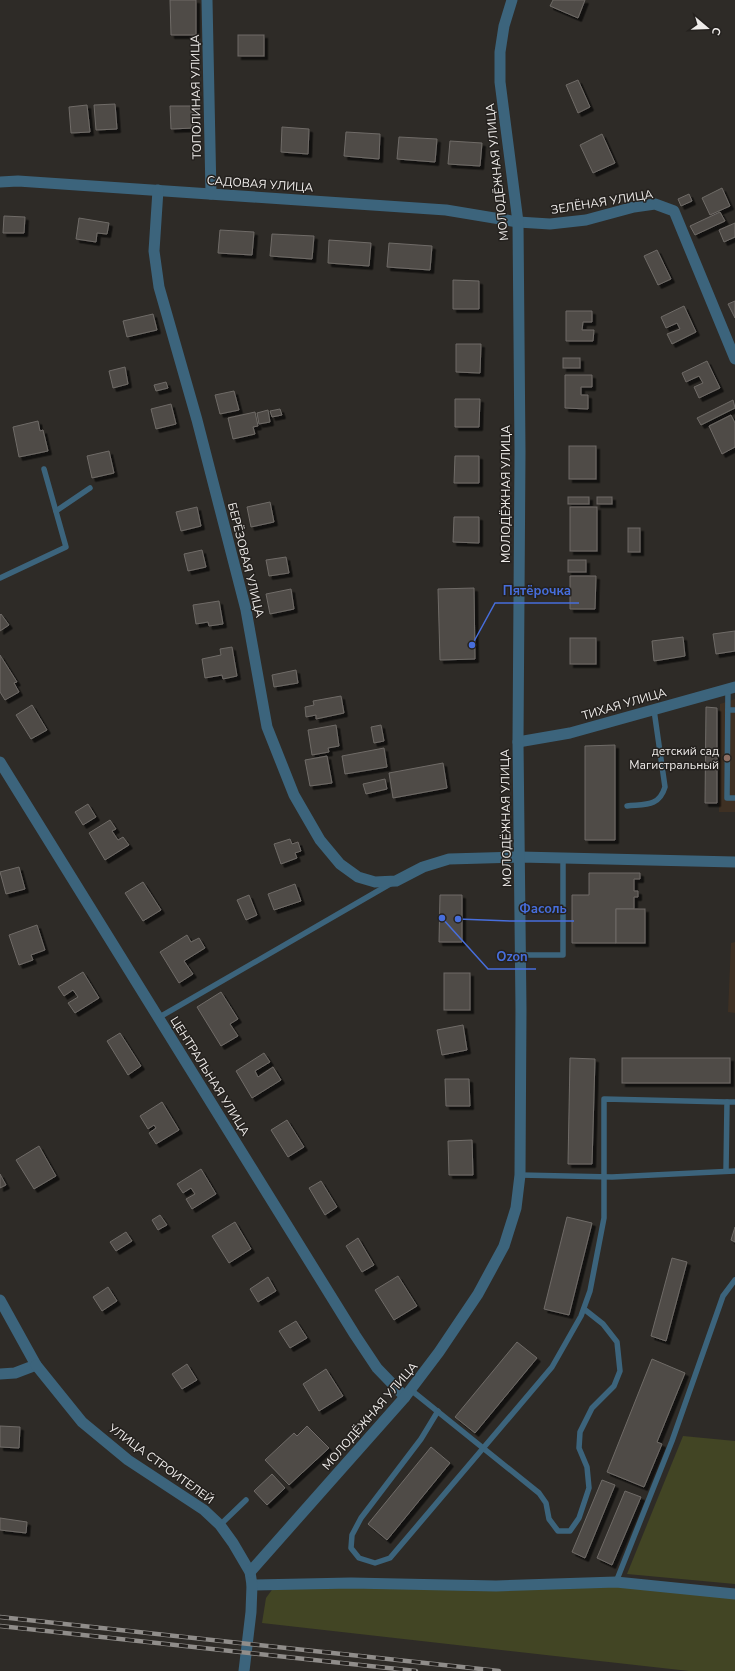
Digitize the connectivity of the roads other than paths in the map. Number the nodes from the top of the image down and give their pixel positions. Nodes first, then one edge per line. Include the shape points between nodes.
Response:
1 (207, 0) edge
2 (512, 0) edge
3 (0, 182) edge
4 (158, 190) junction
5 (211, 194) junction
6 (518, 222) junction
7 (735, 359) edge
8 (44, 469) dead end
9 (90, 488) dead end
10 (56, 511) junction
11 (0, 578) edge
12 (732, 688) edge
13 (654, 710) junction
14 (728, 710) junction
15 (735, 710) edge
16 (518, 742) junction
17 (0, 762) edge
18 (735, 798) edge
19 (627, 806) dead end
20 (520, 857) junction
21 (562, 858) junction
22 (735, 862) edge
23 (396, 881) junction
24 (520, 955) junction
25 (158, 1018) junction
26 (727, 1102) junction
27 (735, 1102) edge
28 (726, 1171) junction
29 (735, 1171) edge
30 (520, 1175) junction
31 (603, 1176) junction
32 (735, 1280) edge
33 (0, 1300) edge
34 (584, 1309) junction
35 (36, 1365) junction
36 (0, 1374) edge
37 (408, 1394) junction
38 (438, 1411) junction
39 (483, 1448) junction
40 (246, 1500) dead end
41 (220, 1525) junction
42 (250, 1572) junction
43 (616, 1582) junction
44 (252, 1585) junction
45 (735, 1594) edge
46 (244, 1671) edge

1 - 5 street, ТОПОЛИНАЯ УЛИЦА
2 - 6 street, МОЛОДЁЖНАЯ УЛИЦА via 500,52 500,82
3 - 4 street, САДОВАЯ УЛИЦА
4 - 5 street, САДОВАЯ УЛИЦА
4 - 23 street, БЕРЁЗОВАЯ УЛИЦА via 154,251 159,287 197,420 246,610 267,727 294,795 320,840 340,864 358,877 375,882
5 - 6 street, САДОВАЯ УЛИЦА via 446,210
6 - 7 street, ЗЕЛЁНАЯ УЛИЦА via 550,224 586,220 655,204 674,211
6 - 16 street, МОЛОДЁЖНАЯ УЛИЦА
8 - 10 lane
9 - 10 lane
10 - 11 lane via 66,547
12 - 13 street, ТИХАЯ УЛИЦА
12 - 14 lane
13 - 16 street, ТИХАЯ УЛИЦА via 570,733
13 - 19 lane via 665,787 658,801
14 - 15 lane
14 - 18 lane via 727,798
16 - 20 street, МОЛОДЁЖНАЯ УЛИЦА
17 - 25 street, ЦЕНТРАЛЬНАЯ УЛИЦА
20 - 21 street
20 - 23 street via 449,859 423,867
20 - 24 street, МОЛОДЁЖНАЯ УЛИЦА
21 - 22 street
21 - 24 lane via 563,955
23 - 25 lane
24 - 30 street, МОЛОДЁЖНАЯ УЛИЦА
25 - 37 street, ЦЕНТРАЛЬНАЯ УЛИЦА via 355,1335 377,1368
26 - 27 lane
26 - 28 lane
26 - 31 lane via 604,1099
28 - 29 lane
28 - 31 lane
30 - 31 lane
30 - 37 street, МОЛОДЁЖНАЯ УЛИЦА via 516,1208 504,1246 478,1294
31 - 34 lane via 604,1218
32 - 43 lane via 723,1296 672,1442
33 - 35 street, УЛИЦА СТРОИТЕЛЕЙ
34 - 39 lane via 552,1367
34 - 39 lane via 602,1324 617,1342 620,1371 614,1386 592,1408 580,1432 579,1448 587,1467 589,1488 579,1518 570,1531 558,1531 548,1519 546,1503 539,1493
35 - 36 street via 15,1373
35 - 41 street, УЛИЦА СТРОИТЕЛЕЙ via 82,1422 128,1460 204,1510
37 - 38 lane
37 - 42 street, МОЛОДЁЖНАЯ УЛИЦА
38 - 39 lane
38 - 39 lane via 422,1439 361,1518 352,1535 351,1548 359,1558 375,1563 390,1558
40 - 41 lane
41 - 42 street, УЛИЦА СТРОИТЕЛЕЙ
42 - 44 street
43 - 44 street via 496,1586 351,1583
43 - 45 street
44 - 46 street

